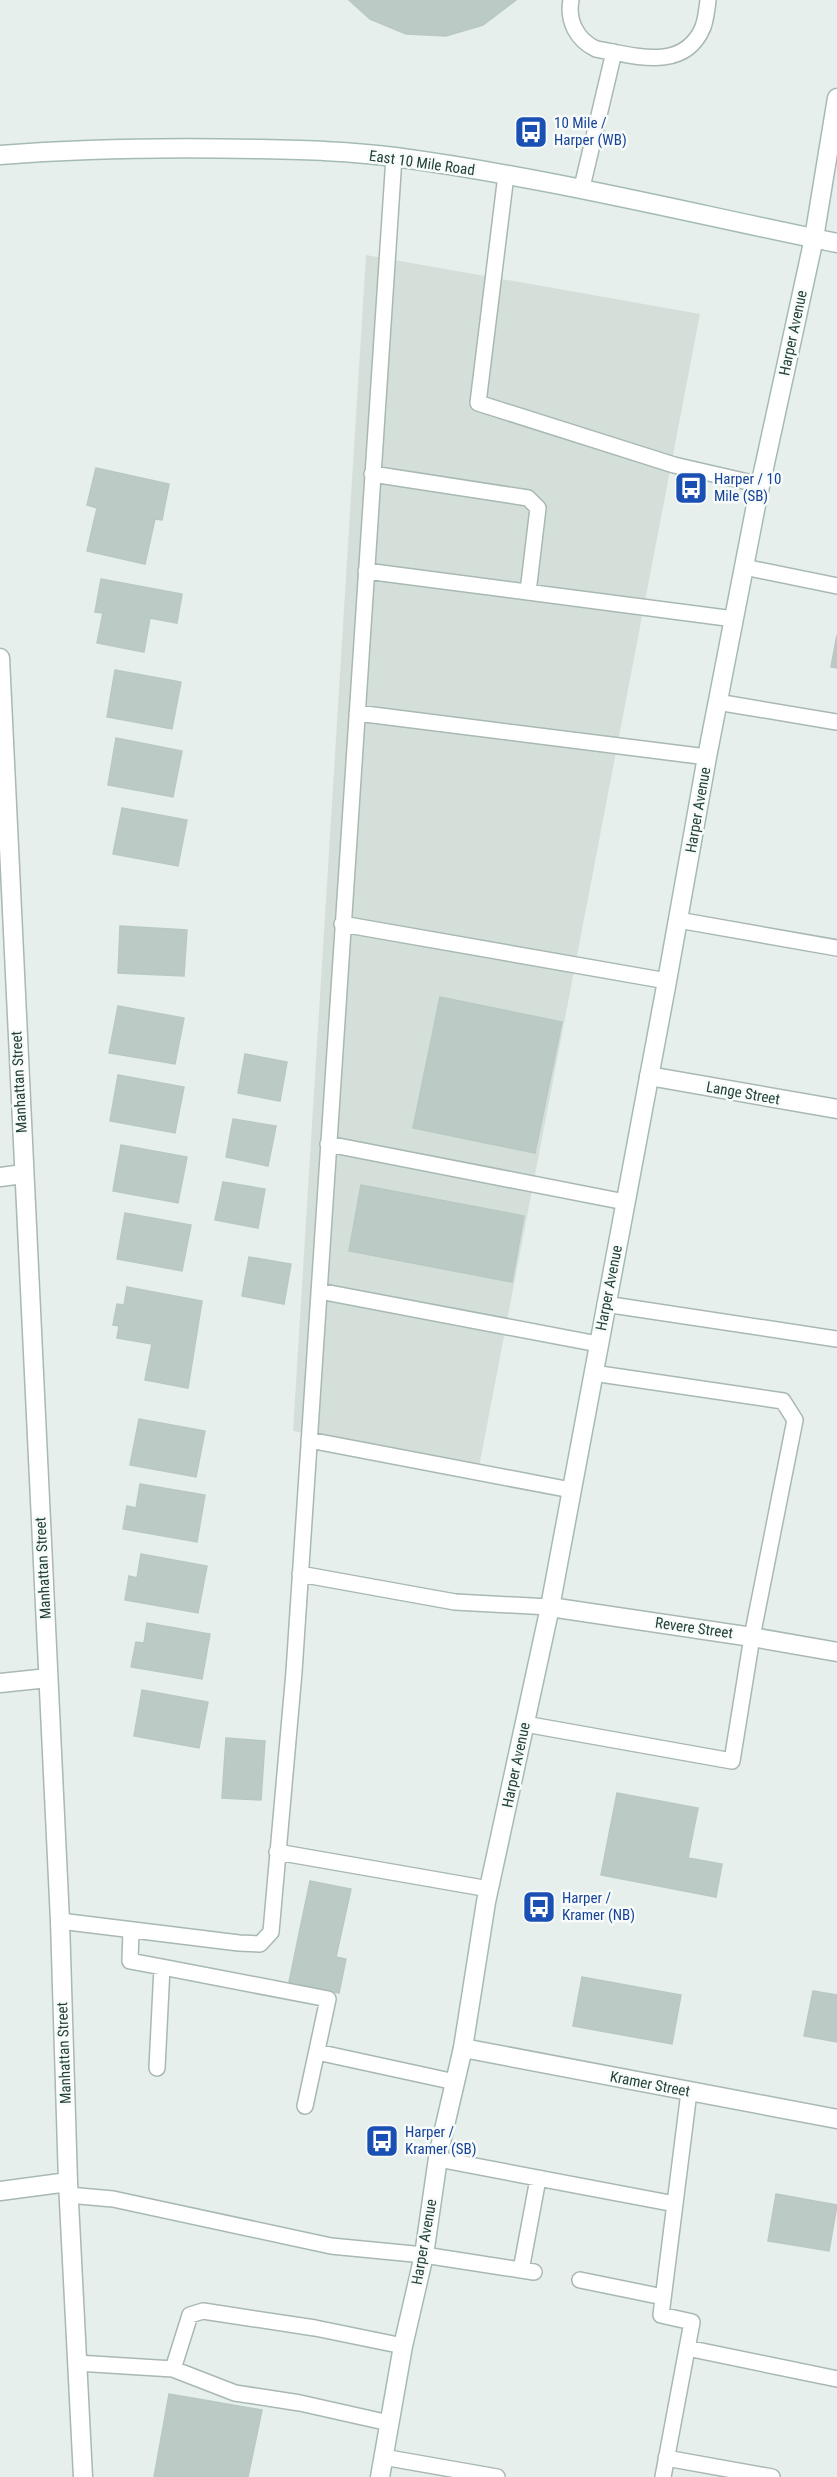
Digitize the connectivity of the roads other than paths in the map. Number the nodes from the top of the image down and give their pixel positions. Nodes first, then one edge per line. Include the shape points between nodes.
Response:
1 (571, 0) edge
2 (708, 0) edge
3 (614, 52) junction
4 (837, 98) edge
5 (0, 155) edge
6 (394, 157) junction
7 (506, 176) junction
8 (582, 188) junction
9 (814, 238) junction
10 (837, 243) edge
11 (372, 474) junction
12 (760, 485) junction
13 (744, 567) junction
14 (366, 571) junction
15 (837, 586) edge
16 (528, 592) junction
17 (734, 619) junction
18 (0, 658) edge
19 (0, 674) edge
20 (717, 702) junction
21 (357, 713) junction
22 (837, 722) edge
23 (707, 757) junction
24 (678, 920) junction
25 (342, 924) junction
26 (837, 948) edge
27 (667, 981) junction
28 (649, 1076) junction
29 (837, 1109) edge
30 (328, 1144) junction
31 (23, 1174) junction
32 (0, 1177) edge
33 (625, 1202) junction
34 (318, 1291) junction
35 (605, 1304) junction
36 (837, 1339) edge
37 (598, 1344) junction
38 (593, 1373) junction
39 (309, 1440) junction
40 (571, 1490) junction
41 (300, 1574) junction
42 (550, 1607) junction
43 (752, 1637) junction
44 (837, 1652) edge
45 (48, 1678) junction
46 (0, 1683) edge
47 (525, 1724) junction
48 (277, 1852) junction
49 (489, 1889) junction
50 (60, 1921) junction
51 (131, 1930) junction
52 (162, 1967) junction
53 (463, 2048) junction
54 (317, 2052) junction
55 (156, 2068) dead end
56 (455, 2082) junction
57 (689, 2092) junction
58 (305, 2106) dead end
59 (837, 2119) edge
60 (438, 2159) junction
61 (538, 2179) junction
62 (68, 2189) junction
63 (0, 2191) edge
64 (675, 2204) junction
65 (424, 2255) junction
66 (580, 2280) dead end
67 (663, 2297) junction
68 (404, 2346) junction
69 (687, 2348) junction
70 (77, 2363) junction
71 (173, 2369) junction
72 (837, 2379) edge
73 (389, 2424) junction
74 (383, 2457) junction
75 (666, 2458) junction
76 (83, 2477) edge
77 (380, 2477) edge
78 (497, 2477) edge
79 (663, 2477) edge
80 (772, 2477) edge

1 - 3 lane via 578,37 596,49
2 - 3 lane via 697,37 676,56 660,59
3 - 8 lane
4 - 9 street, Harper Avenue
5 - 6 street, East 10 Mile Road via 70,149 199,147
6 - 7 street, East 10 Mile Road
6 - 11 lane
7 - 8 street, East 10 Mile Road
7 - 12 lane via 478,403 674,465
8 - 9 street, East 10 Mile Road
9 - 10 street, East 10 Mile Road
9 - 12 street, Harper Avenue
11 - 14 lane
11 - 16 lane via 528,498 537,508
12 - 13 street, Harper Avenue
13 - 15 lane
13 - 17 street, Harper Avenue
14 - 16 lane
14 - 21 lane
16 - 17 lane
17 - 20 street, Harper Avenue
18 - 19 street, Manhattan Street
19 - 31 street, Manhattan Street
20 - 22 lane
20 - 23 street, Harper Avenue
21 - 23 lane
21 - 25 lane
23 - 24 street, Harper Avenue
24 - 26 lane
24 - 27 street, Harper Avenue
25 - 27 lane
25 - 30 lane
27 - 28 street, Harper Avenue
28 - 29 street, Lange Street
28 - 33 street, Harper Avenue
30 - 33 lane
30 - 34 lane
31 - 32 street
31 - 45 street, Manhattan Street
33 - 35 street, Harper Avenue
34 - 37 lane
34 - 39 lane
35 - 36 lane
35 - 37 street, Harper Avenue
37 - 38 street, Harper Avenue
38 - 40 street, Harper Avenue
38 - 43 lane via 783,1401 795,1420
39 - 40 lane
39 - 41 lane
40 - 42 street, Harper Avenue
41 - 42 lane via 455,1602
41 - 48 lane
42 - 43 street, Revere Street
42 - 47 street, Harper Avenue
43 - 44 street, Revere Street
43 - 47 lane via 732,1761
45 - 46 street
45 - 50 street, Manhattan Street
47 - 49 street, Harper Avenue
48 - 49 lane
48 - 51 lane via 271,1932 260,1944
49 - 53 street, Harper Avenue
50 - 51 lane
50 - 62 street, Manhattan Street
51 - 52 lane via 130,1961
52 - 54 lane via 328,1999
52 - 55 lane
53 - 56 street, Harper Avenue
53 - 57 street, Kramer Street
54 - 56 lane
54 - 58 lane
56 - 60 street, Harper Avenue
57 - 59 street, Kramer Street
57 - 64 lane
60 - 61 lane
60 - 65 street, Harper Avenue
61 - 64 lane
61 - 65 lane via 528,2271
62 - 63 street
62 - 65 lane via 331,2246
62 - 70 street, Manhattan Street
64 - 67 lane
65 - 68 street, Harper Avenue
66 - 67 lane
67 - 69 lane via 661,2315 692,2322
68 - 71 lane via 203,2311 190,2314
68 - 73 street, Harper Avenue
69 - 72 lane
69 - 75 lane
70 - 71 lane
70 - 76 street, Manhattan Street
71 - 73 lane via 235,2393 300,2403
73 - 74 street, Harper Avenue
74 - 77 street, Harper Avenue
74 - 78 lane
75 - 79 lane
75 - 80 lane

